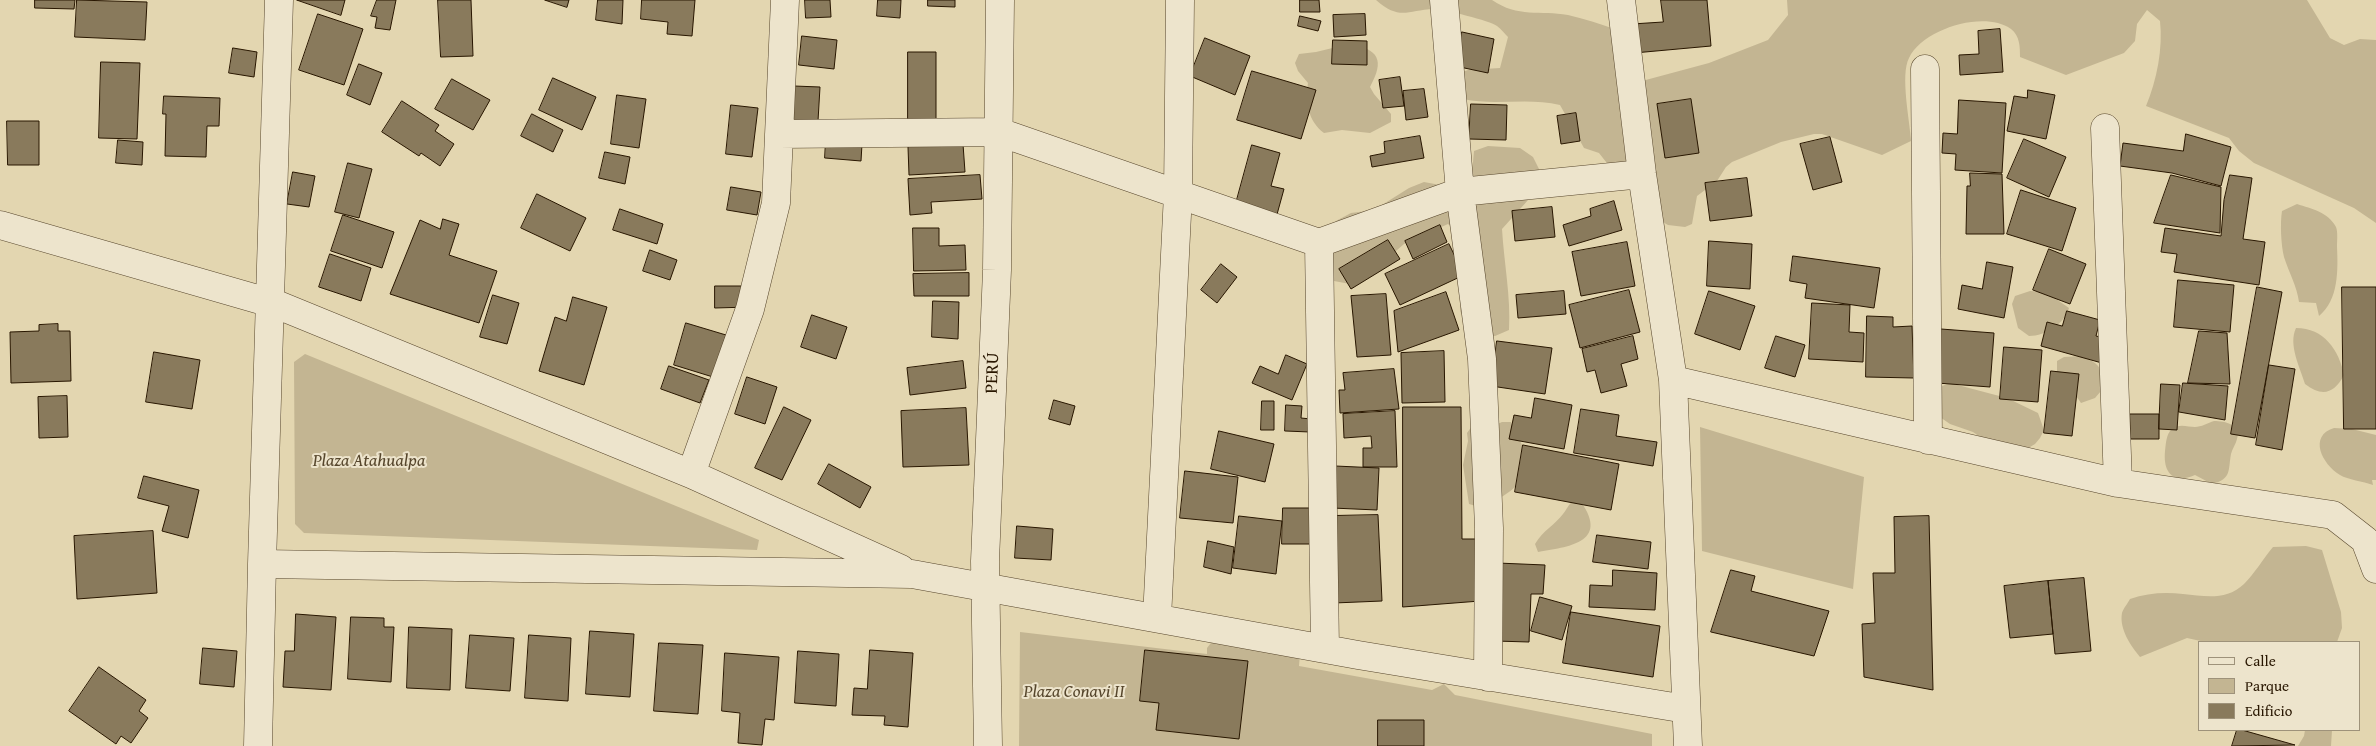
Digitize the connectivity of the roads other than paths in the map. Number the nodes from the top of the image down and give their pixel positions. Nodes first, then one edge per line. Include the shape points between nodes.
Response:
1 (279, 0) edge
2 (785, 0) edge
3 (1000, 0) edge
4 (1180, 0) edge
5 (1444, 0) edge
6 (1621, 0) edge
7 (1925, 69) dead end
8 (2105, 128) dead end
9 (999, 132) junction
10 (779, 134) junction
11 (1642, 174) junction
12 (1460, 192) junction
13 (1178, 194) junction
14 (0, 225) edge
15 (1319, 243) junction
16 (270, 303) junction
17 (1672, 380) junction
18 (1928, 440) junction
19 (690, 474) junction
20 (2118, 483) junction
21 (262, 564) junction
22 (2376, 569) edge
23 (912, 574) junction
24 (986, 574) junction
25 (1157, 618) junction
26 (1325, 649) junction
27 (1488, 676) junction
28 (1686, 709) junction
29 (258, 746) edge
30 (988, 746) edge
31 (1688, 746) edge

1 - 16 street
2 - 10 street
3 - 9 street, PERÚ
4 - 13 street
5 - 12 street
6 - 11 street
7 - 18 street
8 - 20 street
9 - 10 street
9 - 13 street
9 - 24 street, PERÚ
10 - 19 street via 776,203 750,309
11 - 12 street
11 - 17 street
12 - 15 street
12 - 27 street via 1482,359 1490,528
13 - 15 street
13 - 25 street
14 - 16 street
15 - 26 street
16 - 19 street
16 - 21 street
17 - 18 street
17 - 28 street
18 - 20 street
19 - 23 street
20 - 22 street via 2333,515 2365,540
21 - 23 street
21 - 29 street
23 - 24 street
24 - 25 street
24 - 30 street, PERÚ
25 - 26 street
26 - 27 street
27 - 28 street
28 - 31 street

